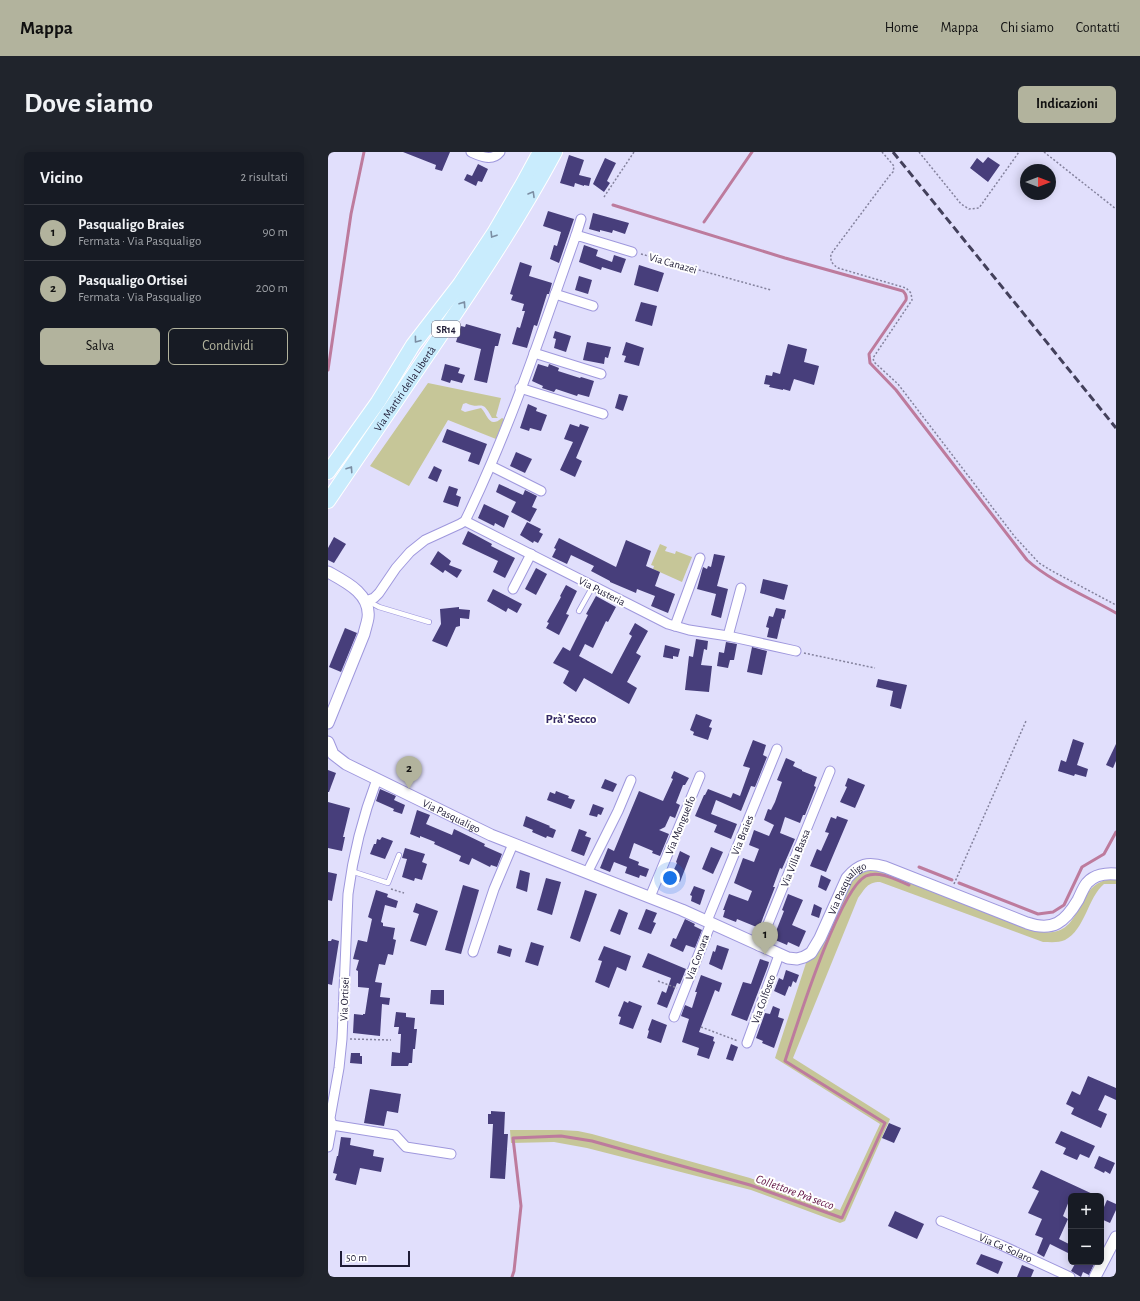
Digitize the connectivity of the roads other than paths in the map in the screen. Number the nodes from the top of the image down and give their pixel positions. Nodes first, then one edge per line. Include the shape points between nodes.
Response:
1 (471, 152) edge
2 (500, 152) edge
3 (540, 152) edge
4 (555, 152) edge
5 (581, 219) dead end
6 (576, 235) junction
7 (632, 252) road end
8 (555, 294) junction
9 (593, 306) dead end
10 (534, 353) junction
11 (601, 374) dead end
12 (520, 388) junction
13 (603, 414) dead end
14 (491, 466) junction
15 (328, 472) edge
16 (541, 491) dead end
17 (328, 501) edge
18 (465, 520) junction
19 (531, 554) junction
20 (700, 558) dead end
21 (328, 572) edge
22 (593, 586) junction
23 (741, 588) dead end
24 (513, 589) dead end
25 (366, 601) junction
26 (579, 611) dead end
27 (429, 622) dead end
28 (675, 626) junction
29 (728, 636) junction
30 (796, 651) road end
31 (328, 723) edge
32 (328, 742) edge
33 (777, 749) dead end
34 (830, 771) dead end
35 (700, 776) dead end
36 (377, 779) junction
37 (631, 780) dead end
38 (513, 844) junction
39 (399, 855) dead end
40 (352, 871) junction
41 (588, 873) junction
42 (1116, 874) edge
43 (650, 897) junction
44 (709, 922) junction
45 (759, 946) junction
46 (473, 952) dead end
47 (779, 955) junction
48 (674, 1016) dead end
49 (746, 1043) road end
50 (332, 1125) junction
51 (328, 1147) edge
52 (451, 1154) dead end
53 (941, 1221) dead end
54 (1116, 1237) edge
55 (1070, 1277) edge
56 (1095, 1277) edge

1 - 2 street via 489,158
3 -> 15 main road, Via Martiri della Libertà / SR14 via 494,233 460,284 413,345 378,402
17 -> 4 main road, Via Martiri della Libertà / SR14 via 475,285 534,191
5 - 6 street
6 - 7 street
6 - 8 street
8 - 9 street
8 - 10 street
10 - 11 street
10 - 12 street
12 - 13 street
12 - 14 street
14 - 16 street
14 - 18 street
18 - 19 street, Via Pusteria
18 - 25 street via 426,540 410,552 379,593
19 - 22 street, Via Pusteria
19 - 24 street
20 - 28 street
21 - 25 street via 345,581 362,594
22 - 26 lane
22 - 28 street, Via Pusteria
23 - 29 street
25 - 27 lane
25 - 31 street via 368,619 364,634
28 - 29 street, Via Pusteria
29 - 30 street, Via Pusteria
32 - 36 street, Via Pasqualigo via 333,754 339,759
33 - 44 street, Via Braies
34 - 45 street, Via Villa Bassa
35 - 43 street, Via Monguelfo
36 - 38 street, Via Pasqualigo
36 - 40 street, Via Ortisei via 368,804
37 - 41 street
38 - 41 street, Via Pasqualigo
38 - 46 street via 494,889
39 - 40 lane via 388,883
40 - 50 street, Via Ortisei via 347,908 342,1039 330,1118
41 - 43 street, Via Pasqualigo
42 - 47 street, Via Pasqualigo via 1103,875 1087,883 1065,919 1044,927 1027,923 885,867 869,864 853,871 847,878 811,953 796,959
43 - 44 street, Via Pasqualigo
44 - 45 street, Via Pasqualigo
44 - 48 street, Via Corvara
45 - 47 street, Via Pasqualigo
47 - 49 street, Via Colfosco
50 - 51 street, Via Ortisei
50 - 52 street via 395,1135 406,1146
53 - 55 street, Via Ca' Solaro
54 - 56 street

